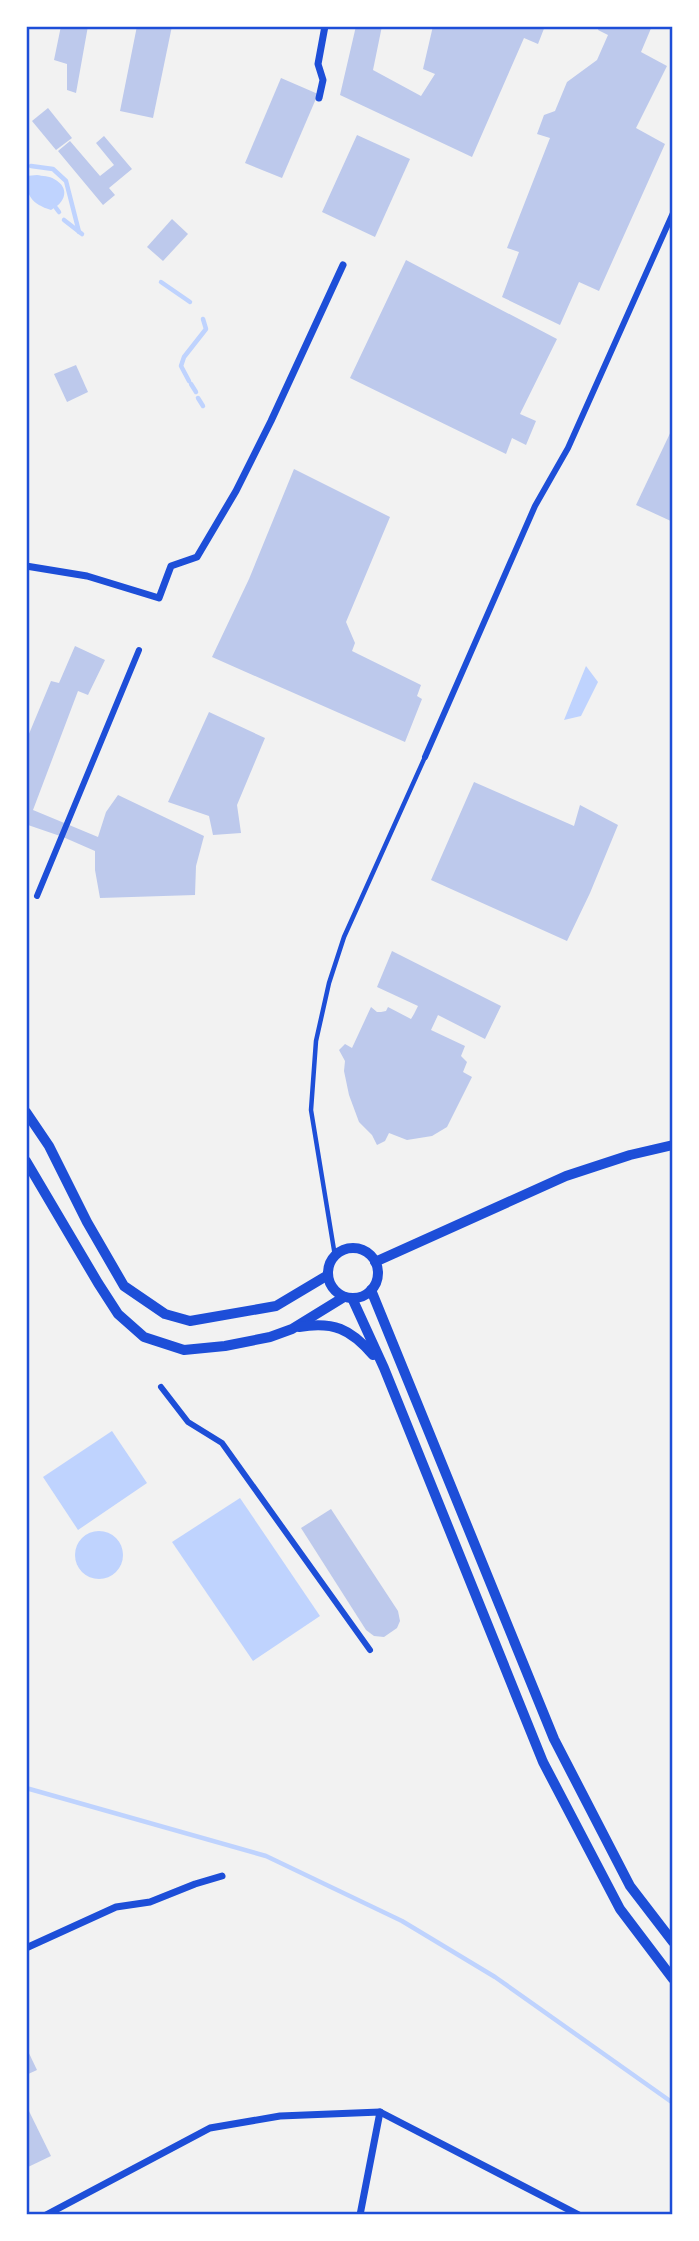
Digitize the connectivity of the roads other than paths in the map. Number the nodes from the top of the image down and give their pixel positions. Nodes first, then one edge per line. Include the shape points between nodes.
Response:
1 (325, 26) edge
2 (319, 97) dead end
3 (673, 213) edge
4 (343, 265) dead end
5 (26, 566) edge
6 (139, 650) dead end
7 (425, 757) joint
8 (37, 896) dead end
9 (26, 1112) edge
10 (673, 1145) edge
11 (26, 1161) edge
12 (335, 1256) junction
13 (375, 1262) junction
14 (328, 1275) junction
15 (371, 1290) junction
16 (348, 1297) junction
17 (292, 1329) junction
18 (384, 1368) junction
19 (161, 1387) dead end
20 (370, 1650) dead end
21 (222, 1876) dead end
22 (673, 1942) edge
23 (26, 1948) edge
24 (673, 1979) edge
25 (380, 2112) junction
26 (46, 2215) edge
27 (359, 2215) edge
28 (579, 2215) edge

1 - 2 street via 318,64 323,80
3 - 7 street
4 - 5 street via 236,491 197,557 171,566 159,598 87,576
6 - 8 street
7 - 12 lane via 340,949 316,1041 312,1110
9 - 14 street via 124,1286 165,1314 190,1321 276,1306
10 - 13 street via 566,1176
11 - 17 street via 118,1314 144,1337 184,1350 225,1346
12 - 13 street via 357,1249
12 - 14 street
13 - 15 street via 377,1277
14 - 16 street via 333,1288
15 - 16 street
15 - 22 street via 554,1739 630,1886
16 - 17 street
16 - 18 street
17 - 18 street via 336,1326 360,1339
18 - 24 street via 543,1762 620,1909
19 - 20 street via 188,1422 222,1443
21 - 23 street via 150,1902 116,1907
25 - 26 street via 281,2116 210,2128
25 - 27 street
25 - 28 street

